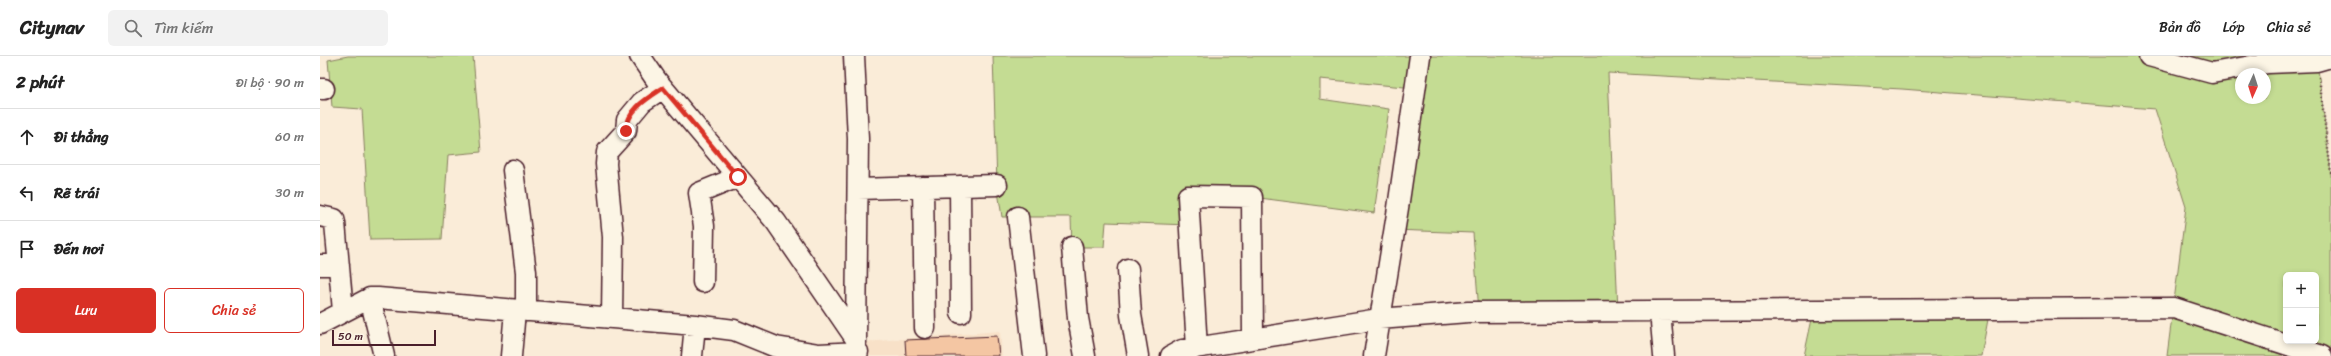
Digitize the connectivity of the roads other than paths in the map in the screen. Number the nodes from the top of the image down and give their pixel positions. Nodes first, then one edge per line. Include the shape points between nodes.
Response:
1 (640, 56) edge
2 (854, 56) edge
3 (1420, 56) edge
4 (2149, 56) edge
5 (2324, 59) edge
6 (663, 88) junction
7 (513, 170) dead end
8 (738, 177) junction
9 (997, 185) dead end
10 (960, 186) junction
11 (923, 187) junction
12 (858, 190) junction
13 (320, 216) edge
14 (1018, 218) dead end
15 (1072, 247) dead end
16 (330, 265) edge
17 (1128, 269) dead end
18 (703, 282) dead end
19 (370, 298) junction
20 (343, 311) junction
21 (520, 311) junction
22 (1660, 311) junction
23 (961, 313) dead end
24 (612, 318) junction
25 (1379, 319) junction
26 (320, 324) edge
27 (695, 325) junction
28 (925, 328) dead end
29 (1254, 338) junction
30 (1197, 348) junction
31 (857, 349) edge
32 (768, 350) edge
33 (384, 356) edge
34 (511, 356) edge
35 (692, 356) edge
36 (1034, 356) edge
37 (1085, 356) edge
38 (1138, 356) edge
39 (1171, 356) edge
40 (1374, 356) edge
41 (1664, 356) edge
42 (2322, 356) edge

1 - 6 street
2 - 12 street
3 - 25 street
4 - 5 street via 2212,73 2268,63
6 - 8 street
6 - 24 street via 642,102 627,120 626,131 607,152 612,237
7 - 21 street via 526,272
8 - 18 street via 699,193 704,226
8 - 31 street via 776,222
9 - 10 street
10 - 11 street
10 - 23 street
11 - 12 street
11 - 28 street
12 - 31 street
13 - 16 street via 334,219
14 - 36 street
15 - 37 street via 1078,318
16 - 20 street
17 - 38 street via 1131,315
19 - 20 street
19 - 21 street
19 - 33 street
20 - 26 street
21 - 24 street
21 - 34 street
22 - 25 street via 1468,312
22 - 41 street
22 - 42 street via 2174,308
24 - 27 street
25 - 29 street
25 - 40 street
27 - 32 street via 734,330
27 - 35 street
29 - 30 street
29 - 30 street via 1252,197 1188,196
30 - 39 street via 1182,350
31 - 32 street via 819,354

